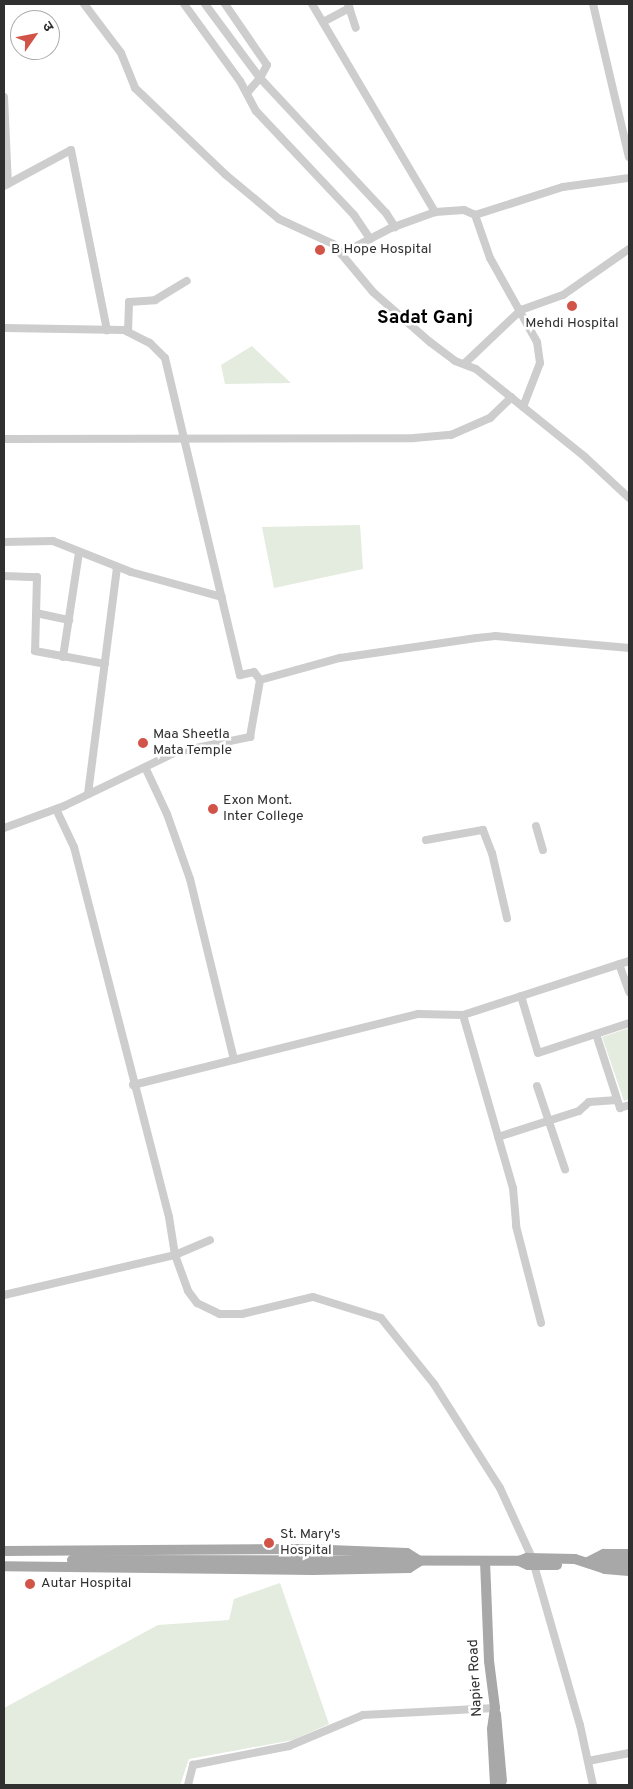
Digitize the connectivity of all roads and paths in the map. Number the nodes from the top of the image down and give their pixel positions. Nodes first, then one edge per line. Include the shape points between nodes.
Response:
1 (84, 4) edge
2 (184, 4) edge
3 (205, 4) edge
4 (224, 4) edge
5 (312, 4) edge
6 (593, 4) edge
7 (349, 6) edge
8 (323, 22) junction
9 (356, 28) dead end
10 (260, 78) junction
11 (248, 92) junction
12 (4, 97) edge
13 (629, 157) edge
14 (629, 178) edge
15 (6, 185) edge
16 (435, 212) junction
17 (475, 215) junction
18 (395, 227) junction
19 (370, 239) junction
20 (629, 250) edge
21 (342, 254) junction
22 (187, 281) dead end
23 (521, 310) junction
24 (4, 328) edge
25 (107, 330) junction
26 (128, 332) junction
27 (464, 364) junction
28 (512, 397) junction
29 (524, 407) junction
30 (4, 439) edge
31 (185, 439) junction
32 (629, 498) edge
33 (4, 542) edge
34 (79, 552) junction
35 (117, 566) junction
36 (4, 576) edge
37 (222, 597) junction
38 (36, 614) junction
39 (69, 620) junction
40 (629, 648) edge
41 (63, 657) junction
42 (104, 664) junction
43 (260, 680) junction
44 (145, 766) junction
45 (88, 794) junction
46 (56, 809) junction
47 (536, 826) dead end
48 (4, 828) edge
49 (426, 840) dead end
50 (543, 850) dead end
51 (507, 918) dead end
52 (629, 961) edge
53 (619, 964) junction
54 (629, 992) edge
55 (521, 996) junction
56 (463, 1015) junction
57 (629, 1023) edge
58 (596, 1034) junction
59 (234, 1060) junction
60 (133, 1085) junction
61 (537, 1086) dead end
62 (617, 1100) junction
63 (629, 1105) edge
64 (549, 1121) junction
65 (498, 1137) junction
66 (564, 1169) dead end
67 (210, 1240) dead end
68 (176, 1255) junction
69 (4, 1295) edge
70 (541, 1324) dead end
71 (4, 1551) edge
72 (629, 1554) edge
73 (4, 1560) edge
74 (420, 1561) junction
75 (533, 1562) junction
76 (584, 1562) junction
77 (629, 1563) edge
78 (486, 1565) junction
79 (4, 1566) edge
80 (629, 1571) edge
81 (495, 1708) junction
82 (629, 1753) edge
83 (588, 1761) junction
84 (188, 1785) edge
85 (496, 1785) edge
86 (502, 1785) edge
87 (593, 1785) edge

1 - 21 street via 121,53 135,88 144,99 226,175 279,218 321,237
2 - 11 street
3 - 10 street
4 - 10 street via 266,62
5 - 8 street
6 - 13 street
7 - 8 street
7 - 9 street
8 - 16 street
10 - 11 street
10 - 18 street via 386,213
11 - 19 street via 256,111 354,215
12 - 15 street
14 - 17 street via 563,187
15 - 25 street via 71,150
16 - 17 street via 464,210
16 - 18 street
17 - 23 street via 490,258
18 - 19 street
19 - 21 street
20 - 23 street via 563,295
21 - 27 street via 374,292 430,342
22 - 26 street via 155,300 129,302
23 - 27 street
23 - 29 street via 537,342 540,363
24 - 25 street
25 - 26 street
26 - 31 street via 150,343 165,358
27 - 28 street via 476,368
28 - 29 street
28 - 31 street via 490,418 451,436
29 - 32 street
30 - 31 street
31 - 37 street
33 - 34 street via 53,542
34 - 35 street
34 - 39 street
35 - 37 street
35 - 42 street
36 - 38 street via 37,577
37 - 43 street via 240,675 254,672
38 - 39 street
38 - 41 street via 34,650
39 - 41 street
40 - 43 street via 486,637 340,658
41 - 42 street
42 - 45 street
43 - 44 street via 250,737 176,752
44 - 45 street
44 - 59 street via 167,814 190,879
45 - 46 street
46 - 48 street
46 - 60 street via 74,847
47 - 50 street
49 - 51 street via 483,830 492,853
52 - 53 street
53 - 54 street
53 - 55 street
55 - 56 street
55 - 58 street via 538,1053
56 - 59 street via 418,1014
56 - 65 street
57 - 58 street
58 - 62 street
59 - 60 street
60 - 68 street via 169,1217
61 - 64 street
62 - 63 street via 620,1108
62 - 64 street via 590,1102 579,1111
64 - 65 street
64 - 66 street
65 - 70 street via 513,1188 516,1226
67 - 68 street
68 - 69 street
68 - 75 street via 188,1291 197,1303 220,1314 242,1314 313,1297 381,1318 434,1384 500,1488
71 - 74 main road via 304,1550 407,1553
72 - 76 main road via 604,1554
73 - 74 main road
74 - 78 main road
74 - 79 main road via 409,1568 313,1570
75 - 76 main road
75 - 78 main road
75 - 83 street
76 - 77 main road
76 - 80 main road via 605,1569
78 - 81 main road, Napier Road via 489,1662
81 - 84 street via 363,1715 289,1746 193,1765
81 - 85 main road, Napier Road via 492,1729
81 - 86 main road via 500,1725
82 - 83 street
83 - 87 street

